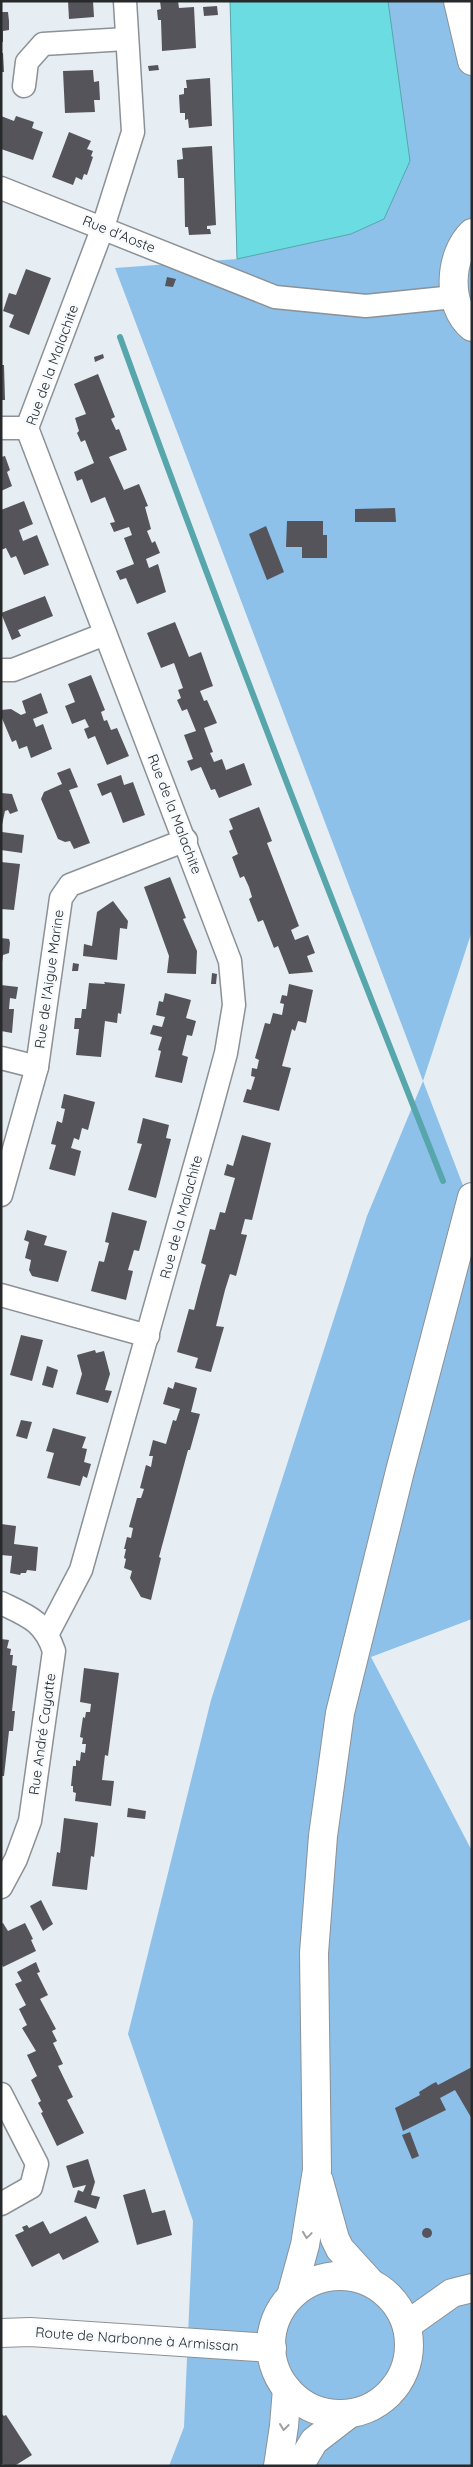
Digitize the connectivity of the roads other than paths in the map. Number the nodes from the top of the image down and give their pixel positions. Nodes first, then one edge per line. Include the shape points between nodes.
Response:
1 (125, 1) edge
2 (458, 1) edge
3 (126, 39) junction
4 (472, 62) edge
5 (24, 86) dead end
6 (1, 188) edge
7 (103, 227) junction
8 (469, 232) edge
9 (454, 297) junction
10 (472, 327) edge
11 (1, 428) edge
12 (27, 428) junction
13 (105, 634) junction
14 (1, 670) edge
15 (186, 840) junction
16 (1, 1058) edge
17 (37, 1067) junction
18 (1, 1194) edge
19 (472, 1197) edge
20 (1, 1295) edge
21 (148, 1336) junction
22 (1, 1603) edge
23 (48, 1633) junction
24 (1, 1887) edge
25 (1, 2094) edge
26 (316, 2170) junction
27 (1, 2204) edge
28 (370, 2282) junction
29 (472, 2288) edge
30 (291, 2296) junction
31 (407, 2325) junction
32 (1, 2333) edge
33 (272, 2348) junction
34 (286, 2388) junction
35 (349, 2414) junction
36 (278, 2466) edge
37 (299, 2466) edge

1 - 3 street, Rue de la Malachite
2 - 4 main road
3 - 5 street via 43,44 27,62
3 - 7 street, Rue de la Malachite via 133,132
6 - 7 street, Rue d'Aoste
7 - 9 street, Rue d'Aoste via 275,297 366,306
7 - 12 street, Rue de la Malachite
8 - 9 main road via 453,267
9 - 10 main road
11 - 12 street
12 - 13 street, Rue de la Malachite
13 - 14 street via 13,670
13 - 15 street, Rue de la Malachite
15 - 17 street, Rue de l'Aigue Marine via 70,885 61,898
15 - 21 street, Rue de la Malachite via 230,961 234,1005 226,1053
16 - 17 street
17 - 18 street, Rue de l'Aigue Marine
19 - 26 main road via 340,1713 323,1836 314,1953
20 - 21 street
21 - 23 street, Rue de la Malachite via 81,1570
22 - 23 street via 33,1618
23 - 24 street, Rue André Cayatte via 54,1651 30,1821
25 - 27 street via 37,2164 32,2187
26 - 28 main road via 335,2239
26 -> 30 main road via 305,2245
28 - 30 main road via 349,2276 328,2277 308,2283
28 - 31 main road via 386,2292 399,2307
29 - 31 main road via 452,2293
30 - 33 main road via 278,2315
31 - 35 main road via 410,2353 401,2380 388,2396 370,2408
32 - 33 main road, Route de Narbonne à Armissan via 30,2332
33 - 34 main road via 278,2376
34 - 35 main road via 304,2404 326,2413
34 -> 36 main road
35 - 37 main road via 314,2441

